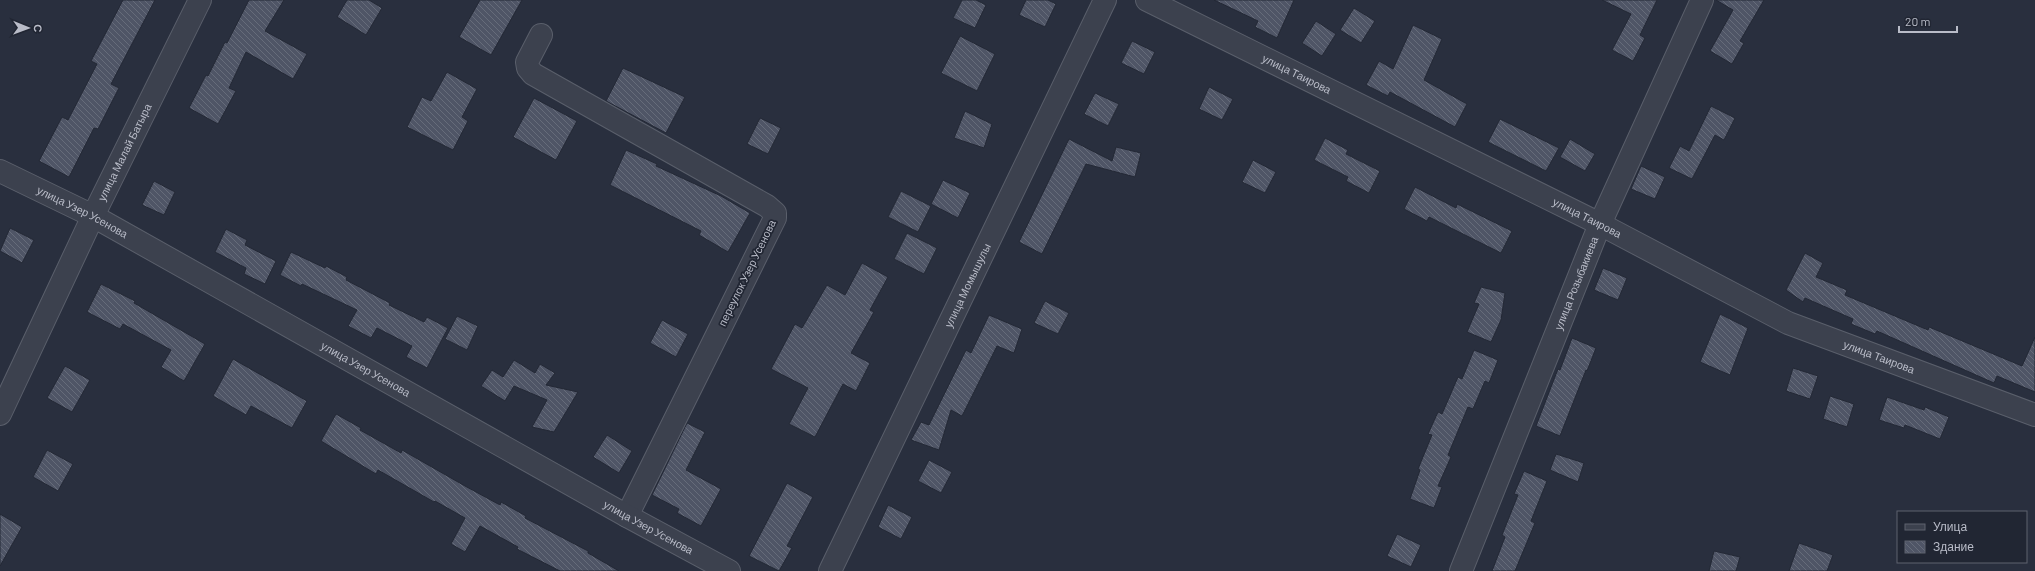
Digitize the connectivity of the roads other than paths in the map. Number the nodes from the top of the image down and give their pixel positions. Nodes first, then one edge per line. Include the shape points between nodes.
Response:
1 (200, 0) edge
2 (1105, 0) edge
3 (1147, 0) edge
4 (1702, 0) edge
5 (541, 34) dead end
6 (0, 172) edge
7 (92, 216) junction
8 (1600, 224) junction
9 (0, 414) edge
10 (2035, 415) edge
11 (627, 516) junction
12 (729, 571) edge
13 (830, 571) edge
14 (1461, 571) edge

1 - 7 street, улица Малай Батыра
2 - 13 street, улица Момышулы
3 - 8 street, улица Таирова
4 - 8 street, улица Розыбакиева
5 - 11 street, переулок Узер Усенова via 527,62 533,74 767,206 775,213 775,218
6 - 7 street, улица Узер Усенова
7 - 9 street, улица Малай Батыра
7 - 11 street, улица Узер Усенова
8 - 10 street, улица Таирова via 1788,323
8 - 14 street, улица Розыбакиева
11 - 12 street, улица Узер Усенова

